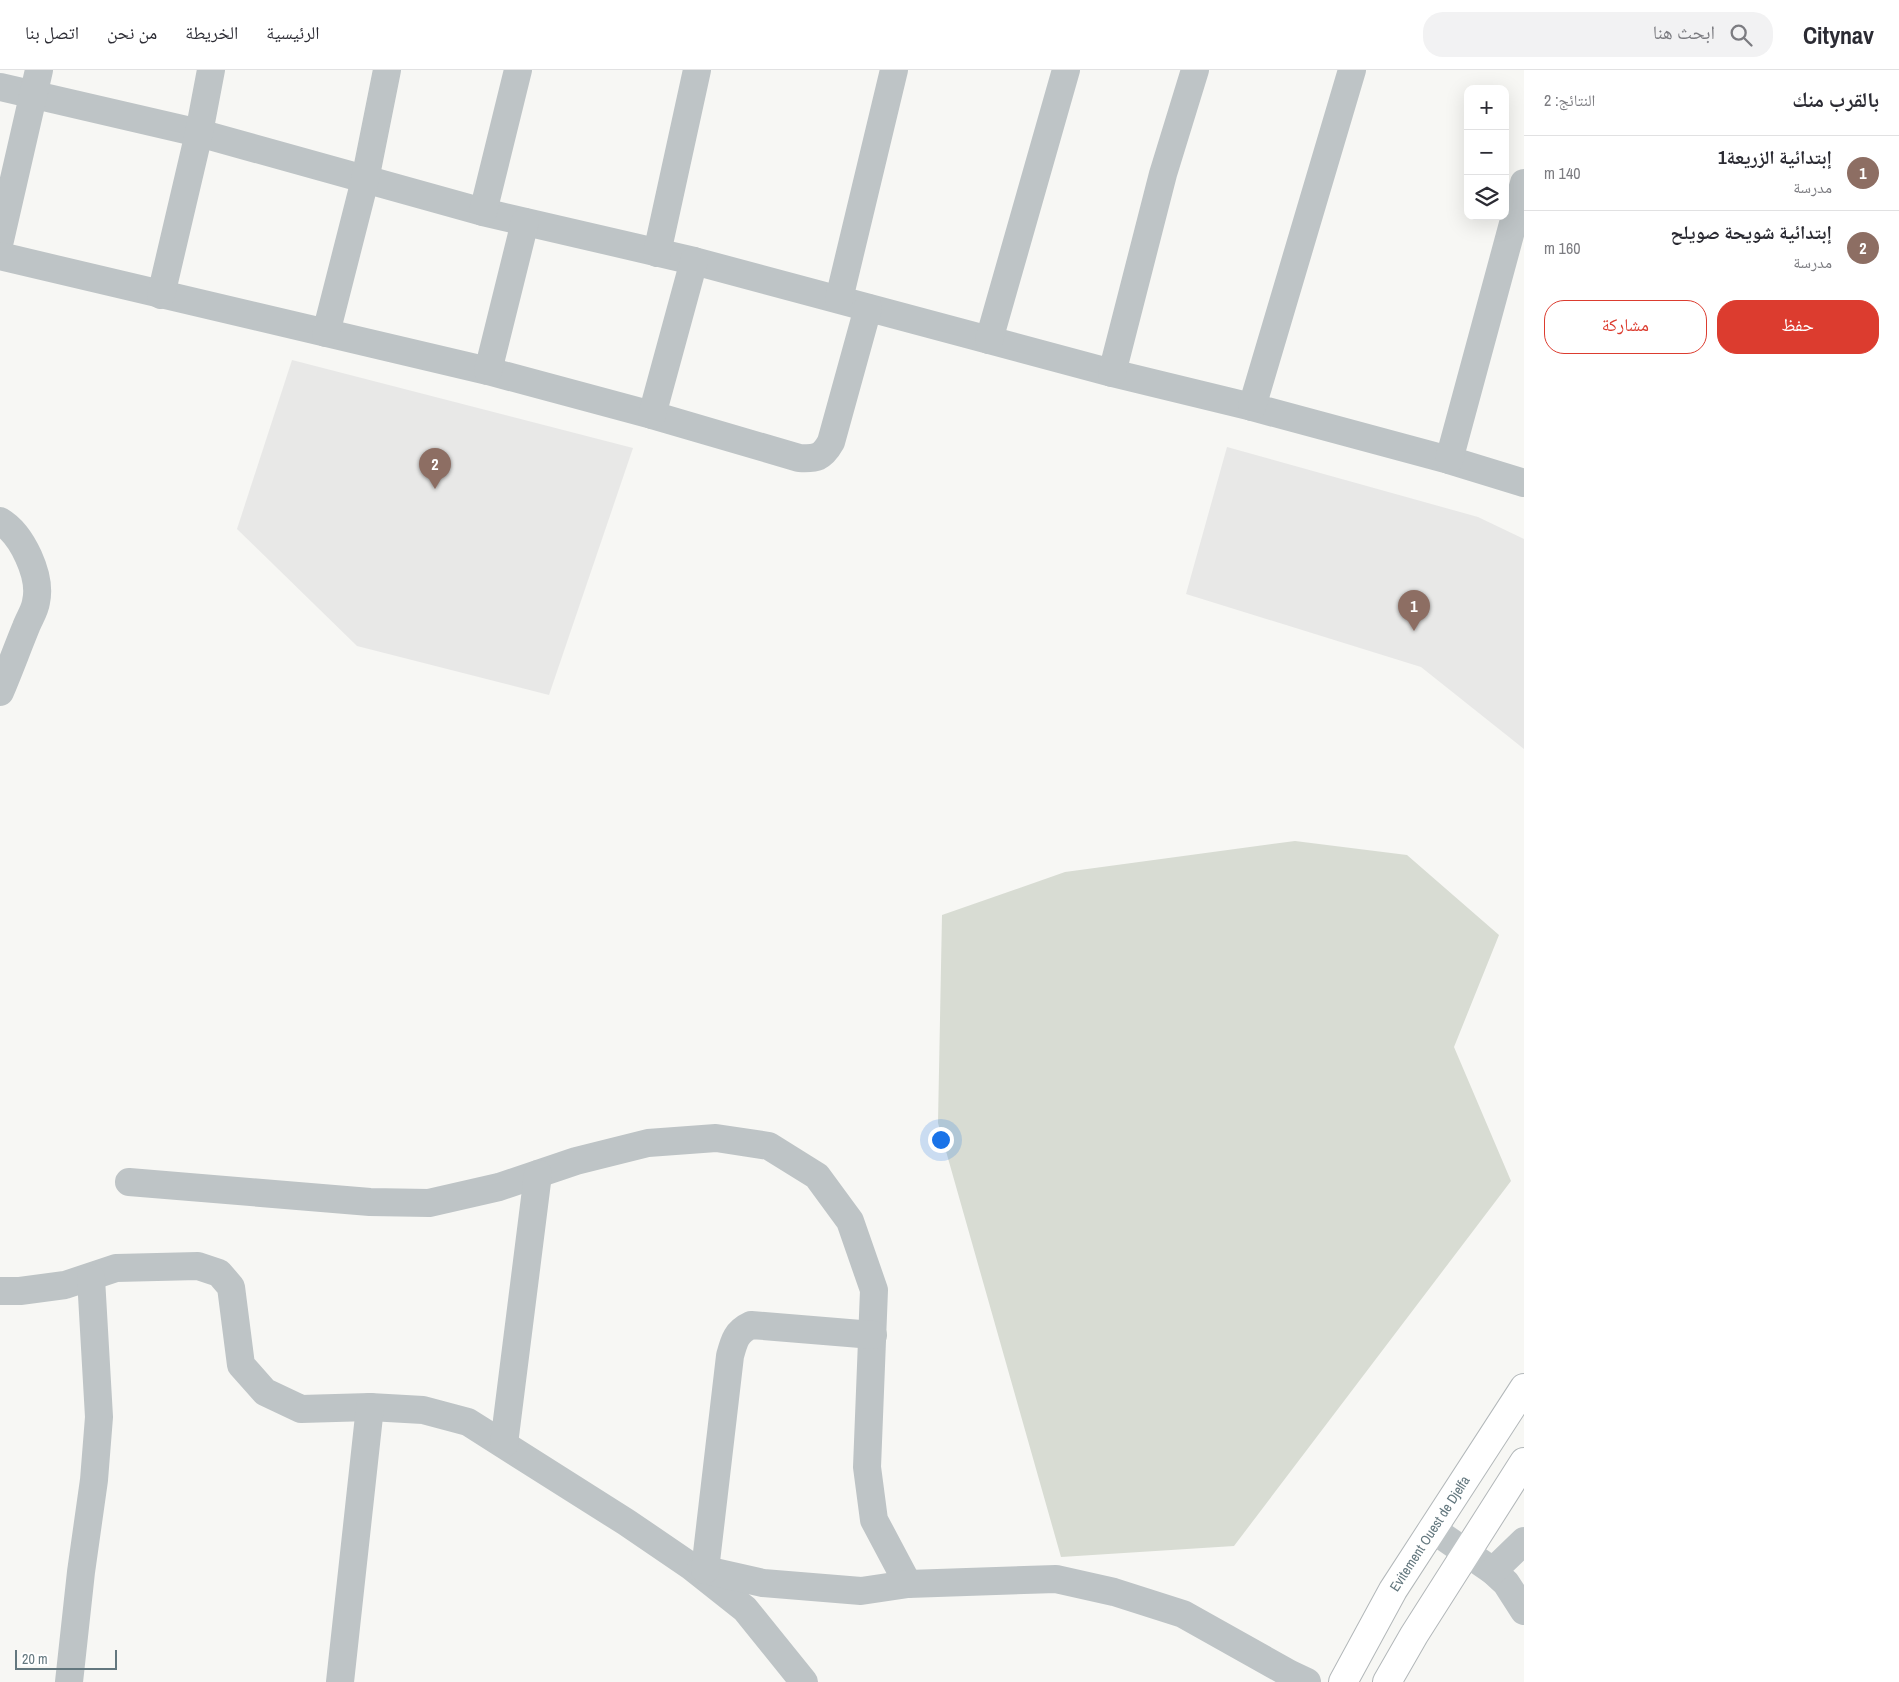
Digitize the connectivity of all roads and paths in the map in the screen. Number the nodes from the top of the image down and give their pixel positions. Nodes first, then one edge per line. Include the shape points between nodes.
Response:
1 (211, 70) edge
2 (386, 70) edge
3 (518, 70) edge
4 (697, 70) edge
5 (894, 70) edge
6 (1066, 70) edge
7 (1195, 70) edge
8 (1352, 70) edge
9 (37, 82) edge
10 (0, 87) edge
11 (199, 134) junction
12 (365, 180) junction
13 (1524, 183) edge
14 (483, 212) junction
15 (524, 222) junction
16 (0, 240) edge
17 (657, 252) junction
18 (0, 256) edge
19 (694, 262) junction
20 (161, 295) junction
21 (839, 299) junction
22 (868, 308) junction
23 (326, 333) junction
24 (989, 340) junction
25 (488, 371) junction
26 (1112, 373) junction
27 (1252, 407) junction
28 (652, 415) junction
29 (1449, 460) junction
30 (1524, 483) edge
31 (0, 521) edge
32 (0, 692) edge
33 (538, 1174) junction
34 (129, 1182) dead end
35 (91, 1278) junction
36 (0, 1291) edge
37 (873, 1335) junction
38 (1524, 1388) edge
39 (370, 1407) junction
40 (504, 1444) junction
41 (1524, 1462) edge
42 (1432, 1528) junction
43 (1524, 1541) edge
44 (1467, 1554) junction
45 (699, 1569) junction
46 (1493, 1571) junction
47 (908, 1584) junction
48 (1520, 1604) edge
49 (69, 1682) edge
50 (340, 1682) edge
51 (804, 1682) edge
52 (1308, 1682) edge
53 (1343, 1682) edge
54 (1387, 1682) edge

1 - 11 street
2 - 12 street
3 - 14 street
4 - 17 street
5 - 21 street
6 - 24 street
7 - 26 street via 1163,174
8 - 27 street
9 - 10 street
9 - 11 street
9 - 16 street
11 - 12 street
11 - 20 street
12 - 14 street
12 - 23 street
13 - 29 street
14 - 15 street
15 - 17 street
15 - 25 street
17 - 19 street
18 - 20 street
19 - 21 street
19 - 28 street
20 - 23 street
21 - 22 street
22 - 24 street
22 - 28 street via 831,442 825,453 813,458 799,458
23 - 25 street
24 - 26 street
25 - 28 street
26 - 27 street
27 - 29 street
29 - 30 street
31 - 32 street via 18,537 29,557 36,601
33 - 34 street via 499,1188 429,1202 370,1202
33 - 37 street via 648,1143 716,1138 769,1146 817,1176 850,1221 874,1290
33 - 40 street
35 - 36 street via 64,1285
35 - 39 street via 116,1268 198,1266 219,1272 231,1287 241,1365 266,1392 301,1409
35 - 49 street via 99,1417
37 - 45 street via 751,1325 741,1330 734,1340 730,1356
37 - 47 street via 867,1467 874,1520
38 - 42 highway, Evitement Ouest de Djelfa
39 - 40 street via 423,1410 468,1422
39 - 50 street
40 - 45 street
41 - 44 highway
42 - 44 street
42 - 53 highway, Evitement Ouest de Djelfa via 1392,1590
43 - 46 street
44 - 46 street
44 - 54 highway
45 - 47 street via 763,1583 861,1591
45 - 51 street via 745,1609
46 - 48 street
47 - 52 street via 1056,1579 1114,1592 1183,1614

